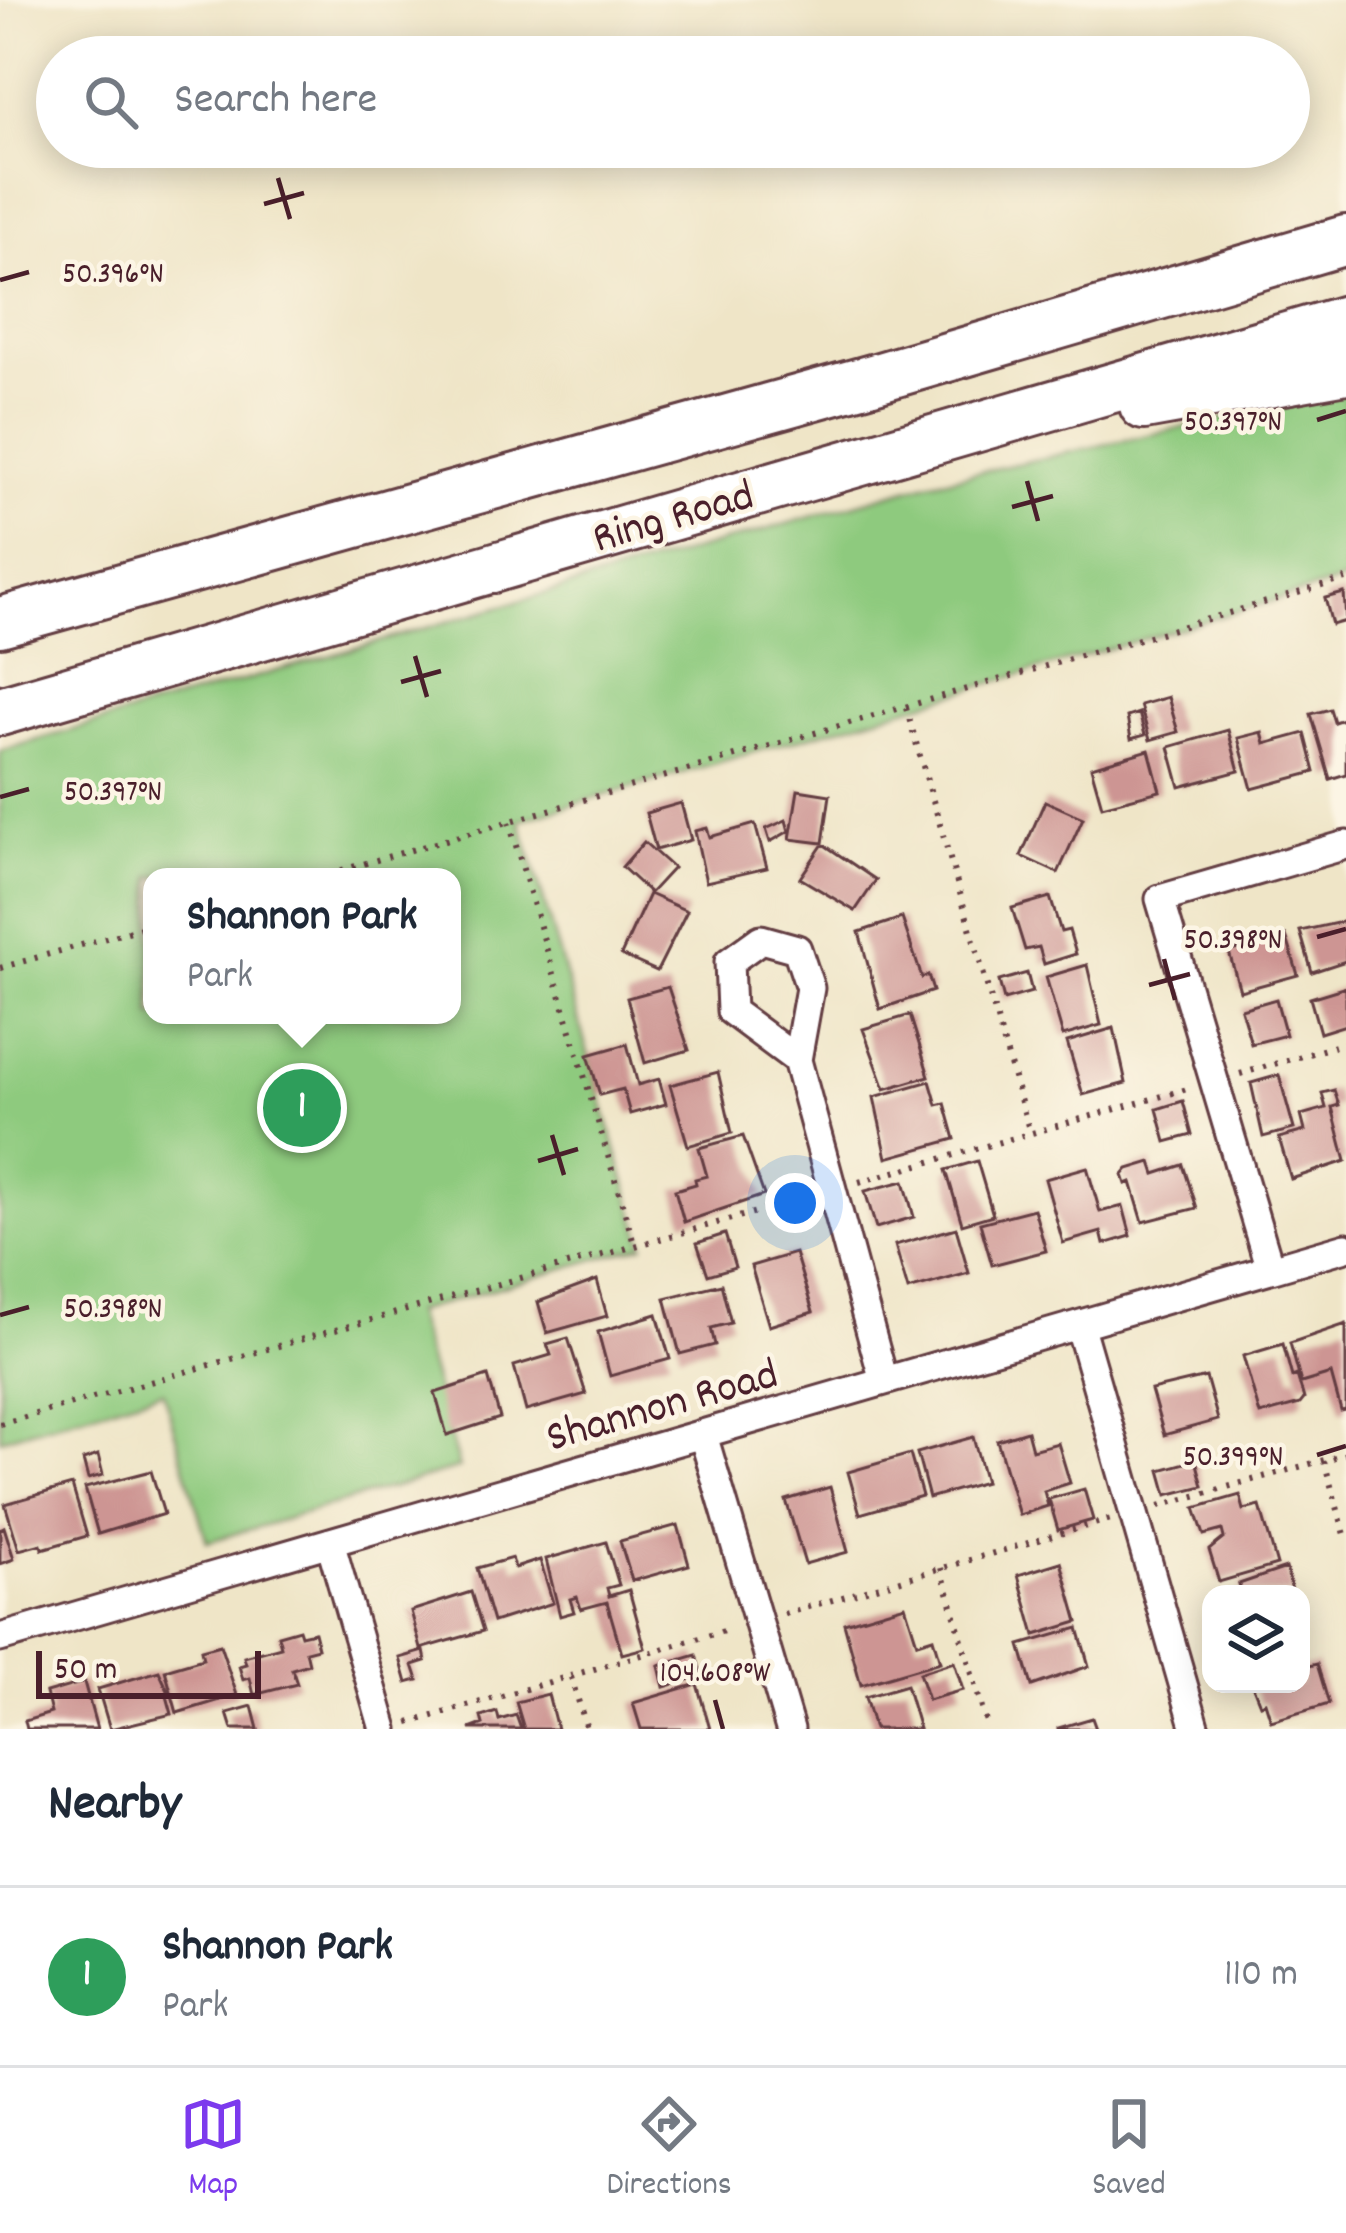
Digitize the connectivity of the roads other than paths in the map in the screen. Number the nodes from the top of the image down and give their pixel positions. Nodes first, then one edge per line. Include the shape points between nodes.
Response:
1 (1346, 220) edge
2 (1346, 240) edge
3 (1346, 320) edge
4 (1346, 369) edge
5 (876, 378) junction
6 (891, 449) junction
7 (0, 622) edge
8 (0, 711) edge
9 (1346, 844) edge
10 (796, 1060) dead end
11 (1346, 1247) edge
12 (1270, 1269) junction
13 (1080, 1327) junction
14 (884, 1381) junction
15 (703, 1435) junction
16 (330, 1542) junction
17 (0, 1638) edge
18 (387, 1729) edge
19 (790, 1729) edge
20 (1196, 1729) edge

1 - 5 highway
2 - 5 highway, Ring Road
3 - 6 highway, Ring Road
4 - 6 highway
5 - 7 highway, Ring Road
6 - 8 highway, Ring Road
9 - 12 street via 1160,899
10 - 14 street
11 - 12 street, Shannon Road
12 - 13 street, Shannon Road
13 - 14 street, Shannon Road
13 - 20 street
14 - 15 street, Shannon Road
15 - 16 street, Shannon Road
15 - 19 street
16 - 17 street, Shannon Road
16 - 18 street

